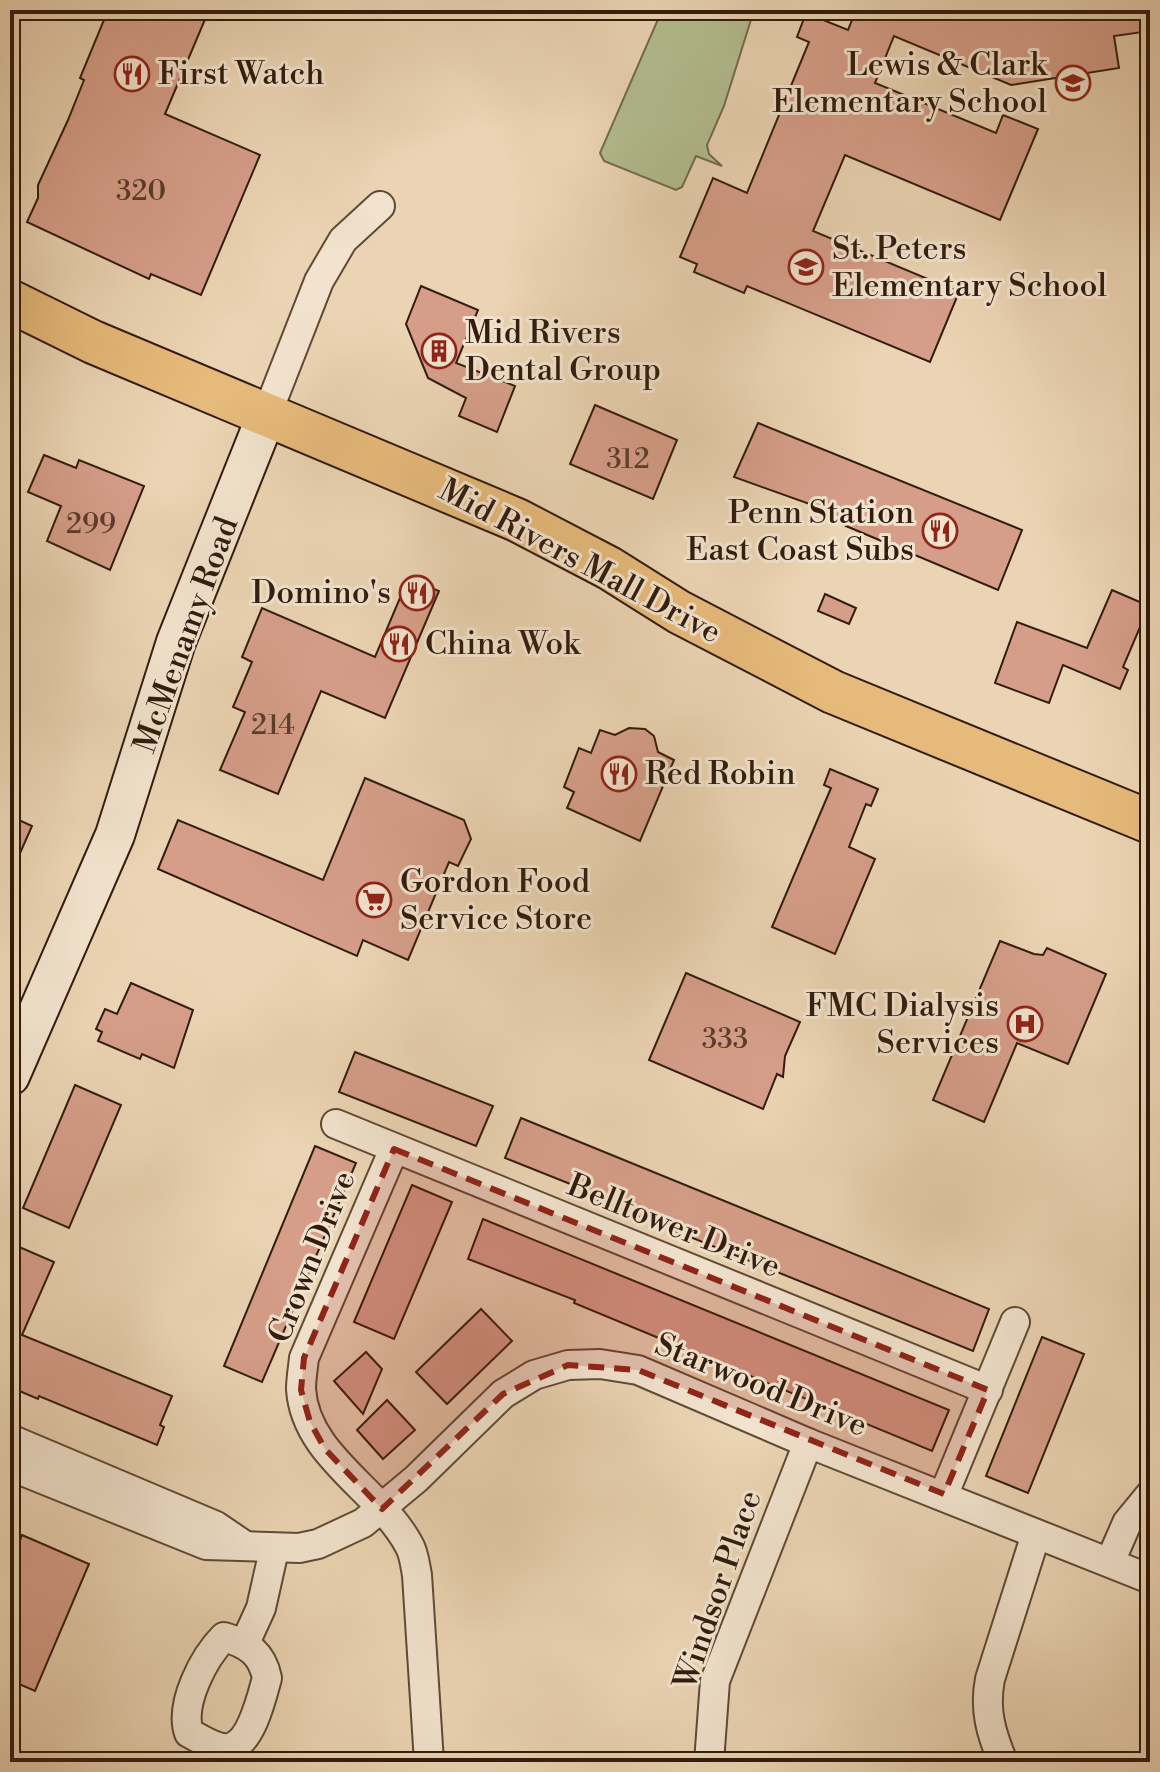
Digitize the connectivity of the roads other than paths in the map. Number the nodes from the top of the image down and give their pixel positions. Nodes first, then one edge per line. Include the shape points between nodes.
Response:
1 (380, 206) dead end
2 (10, 301) edge
3 (267, 414) junction
4 (1150, 822) edge
5 (10, 1076) edge
6 (336, 1124) dead end
7 (394, 1149) junction
8 (1015, 1322) dead end
9 (988, 1390) junction
10 (10, 1439) edge
11 (808, 1443) junction
12 (10, 1466) edge
13 (944, 1494) junction
14 (1150, 1495) edge
15 (382, 1509) junction
16 (1036, 1534) junction
17 (244, 1545) junction
18 (274, 1550) junction
19 (1110, 1562) junction
20 (1150, 1579) edge
21 (245, 1643) dead end
22 (429, 1762) edge
23 (709, 1762) edge
24 (1003, 1762) edge

1 - 3 street, McMenamy Road via 343,240 319,281
2 - 3 main road, Mid Rivers Mall Drive via 93,342
3 - 4 main road, Mid Rivers Mall Drive via 517,520 833,692
3 - 5 street, McMenamy Road via 176,642 115,835
6 - 7 street, Belltower Drive
7 - 9 street, Belltower Drive
7 - 15 street, Crown Drive via 304,1358 301,1390 325,1449
8 - 9 street
9 - 13 street
10 - 17 street, Starwood Drive via 216,1526
11 - 13 street, Starwood Drive
11 - 15 street, Starwood Drive via 638,1370 568,1365 534,1375 503,1394
11 - 23 street, Windsor Place via 715,1681
12 - 17 street, Starwood Drive via 206,1545
13 - 16 street, Starwood Drive
14 - 19 street via 1127,1523
15 - 18 street, Starwood Drive via 318,1544
15 - 22 street, Crown Drive via 410,1546 417,1575
16 - 19 street, Starwood Drive
16 - 24 street via 986,1701
17 - 18 street, Starwood Drive
18 - 21 street via 261,1608
19 - 20 street, Starwood Drive

